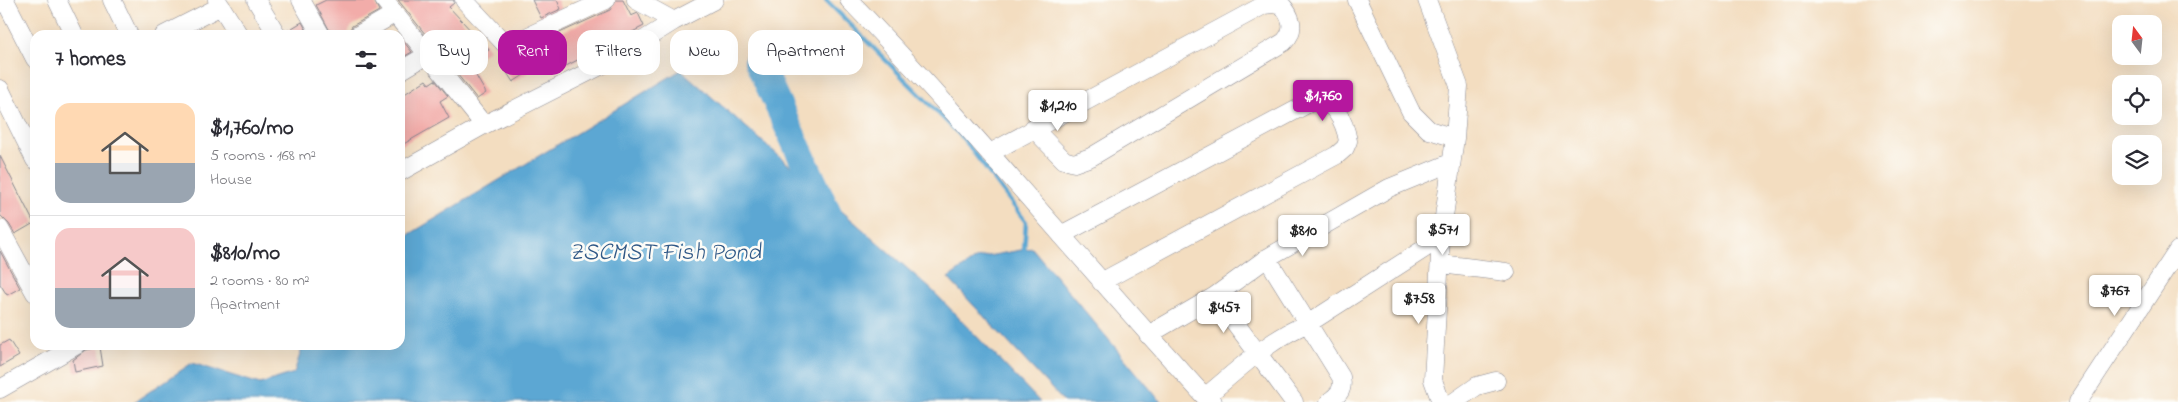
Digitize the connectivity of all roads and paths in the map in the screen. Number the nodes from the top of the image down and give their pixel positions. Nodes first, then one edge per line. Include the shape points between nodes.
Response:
1 (5, 0) edge
2 (57, 0) edge
3 (112, 0) edge
4 (256, 0) edge
5 (301, 0) edge
6 (606, 0) edge
7 (636, 0) edge
8 (714, 0) edge
9 (849, 0) edge
10 (1357, 0) edge
11 (1427, 0) edge
12 (472, 2) edge
13 (219, 3) edge
14 (389, 7) edge
15 (674, 21) junction
16 (72, 30) edge
17 (127, 30) edge
18 (173, 30) edge
19 (237, 30) edge
20 (275, 30) edge
21 (318, 30) edge
22 (364, 30) edge
23 (420, 45) edge
24 (30, 49) edge
25 (420, 60) edge
26 (405, 68) edge
27 (444, 75) edge
28 (0, 88) edge
29 (484, 125) junction
30 (1033, 128) junction
31 (1455, 138) junction
32 (30, 150) edge
33 (990, 152) junction
34 (1450, 162) junction
35 (405, 165) edge
36 (0, 229) edge
37 (1060, 235) junction
38 (1441, 238) junction
39 (2178, 250) edge
40 (1267, 258) junction
41 (1441, 264) junction
42 (1506, 272) dead end
43 (1100, 282) junction
44 (30, 284) edge
45 (1215, 296) junction
46 (1309, 323) junction
47 (1148, 335) junction
48 (65, 350) edge
49 (1259, 352) junction
50 (1496, 381) dead end
51 (0, 389) edge
52 (1470, 397) edge
53 (1209, 400) edge
54 (1294, 402) edge
55 (1329, 402) edge
56 (1441, 402) edge
57 (1454, 402) edge
58 (2078, 402) edge

1 - 24 street
2 - 16 street
3 - 17 street
4 - 20 street
5 - 21 street
6 - 12 street via 509,45
7 - 15 street
8 - 15 street
9 - 33 street
10 - 31 street via 1411,112 1429,130
11 - 31 street via 1459,86
13 - 18 street
13 - 19 street
14 - 22 street
14 - 23 street
15 - 29 street via 610,61
25 - 26 street
27 - 29 street
28 - 32 street
29 - 35 street
30 - 30 street via 1264,4 1280,3 1291,20 1293,27 1284,42 1091,157 1074,163 1064,160
30 - 33 street
31 - 34 street
33 - 37 street
34 - 38 street
34 - 40 street via 1389,188
36 - 44 street
37 - 43 street
37 - 43 street via 1311,102 1328,102 1340,117 1348,141 1336,155
38 - 41 street
38 - 46 street
39 - 58 street
40 - 45 street
40 - 46 street
41 - 42 street
41 - 56 street via 1433,380
43 - 47 street
45 - 47 street
45 - 49 street
46 - 49 street via 1288,331
46 - 55 street via 1341,377 1340,393
47 - 53 street
48 - 51 street
49 - 53 street
49 - 54 street
50 - 52 street via 1484,383
52 - 57 street

